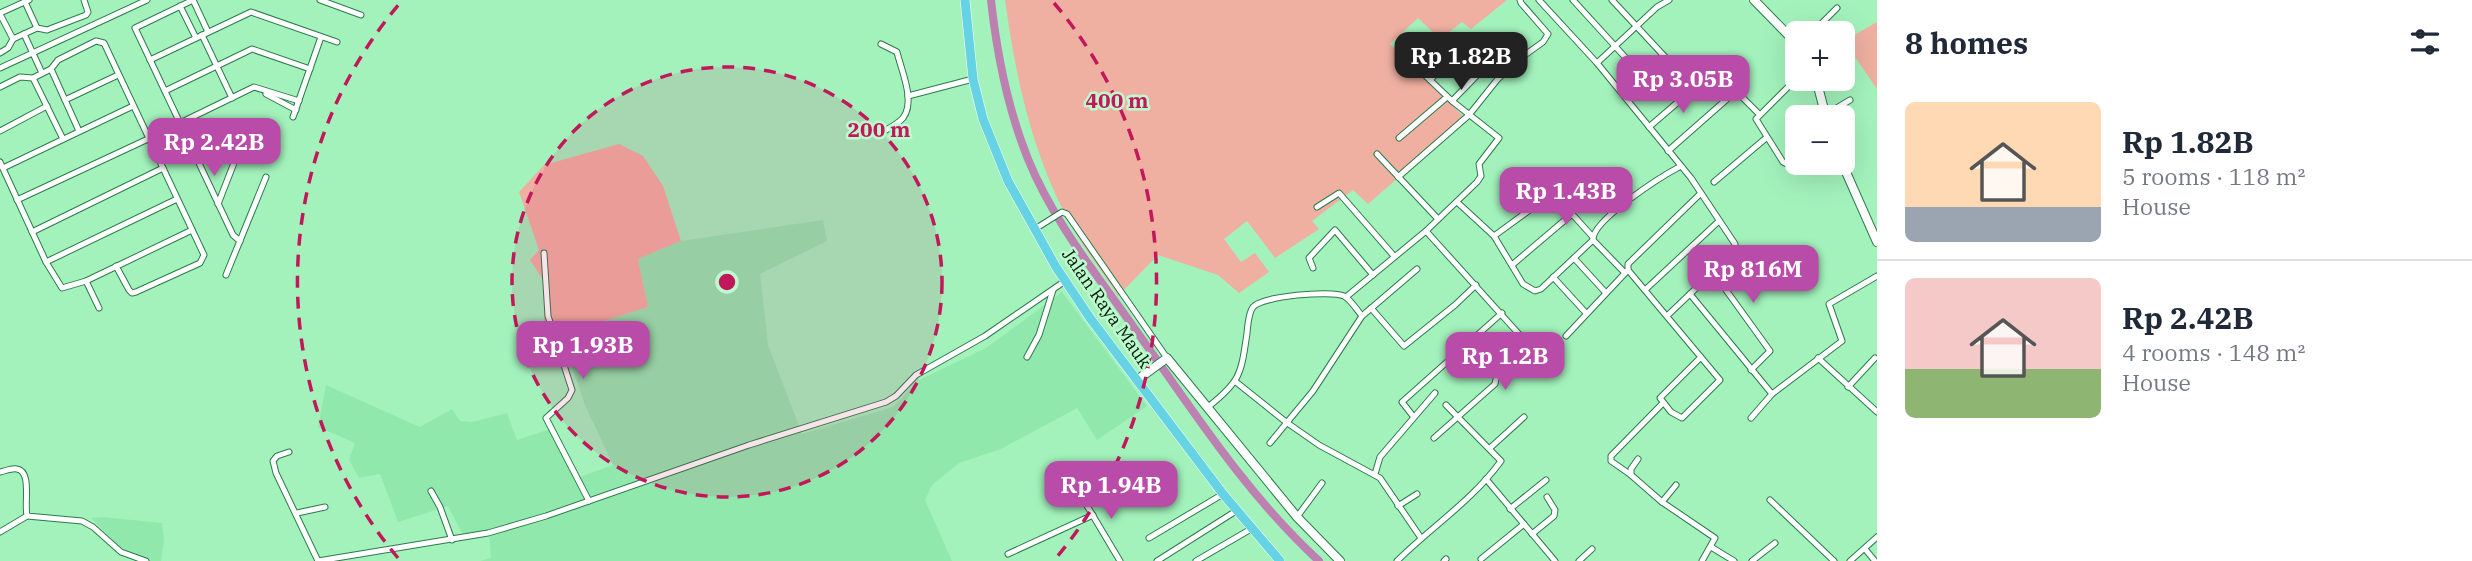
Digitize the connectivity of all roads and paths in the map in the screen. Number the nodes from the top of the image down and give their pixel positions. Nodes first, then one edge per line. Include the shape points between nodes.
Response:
1 (84, 0) edge
2 (147, 0) edge
3 (320, 0) edge
4 (965, 0) edge
5 (1520, 0) edge
6 (1539, 0) edge
7 (1573, 0) edge
8 (1612, 0) edge
9 (1651, 0) edge
10 (1669, 0) edge
11 (1754, 0) edge
12 (27, 1) edge
13 (190, 1) edge
14 (180, 6) junction
15 (1657, 7) junction
16 (1837, 8) dead end
17 (0, 13) edge
18 (361, 15) dead end
19 (1824, 21) edge
20 (1637, 26) junction
21 (37, 28) junction
22 (1785, 32) edge
23 (24, 34) junction
24 (202, 35) junction
25 (321, 37) junction
26 (13, 39) junction
27 (337, 42) dead end
28 (881, 44) dead end
29 (1462, 45) dead end
30 (1420, 46) dead end
31 (1614, 47) junction
32 (33, 51) junction
33 (0, 53) edge
34 (150, 60) junction
35 (1597, 63) junction
36 (217, 66) junction
37 (1486, 66) dead end
38 (0, 68) edge
39 (51, 69) junction
40 (310, 69) junction
41 (42, 73) junction
42 (1680, 73) dead end
43 (118, 75) junction
44 (33, 78) junction
45 (973, 79) junction
46 (1430, 80) junction
47 (1699, 84) dead end
48 (0, 86) edge
49 (254, 87) junction
50 (1785, 89) edge
51 (1655, 90) dead end
52 (165, 91) junction
53 (908, 96) junction
54 (232, 98) junction
55 (1449, 99) junction
56 (65, 100) junction
57 (1850, 100) dead end
58 (299, 101) junction
59 (1842, 105) edge
60 (47, 106) junction
61 (133, 106) junction
62 (296, 110) junction
63 (1759, 114) junction
64 (1469, 115) junction
65 (293, 117) dead end
66 (180, 123) junction
67 (1649, 127) junction
68 (0, 131) edge
69 (79, 131) junction
70 (163, 132) dead end
71 (879, 134) dead end
72 (1399, 138) dead end
73 (1766, 138) junction
74 (63, 139) junction
75 (149, 139) junction
76 (215, 145) dead end
77 (1668, 151) junction
78 (1377, 154) dead end
79 (195, 155) junction
80 (234, 163) dead end
81 (1785, 164) edge
82 (1, 165) edge
83 (1681, 166) junction
84 (163, 168) junction
85 (1848, 175) edge
86 (266, 177) dead end
87 (1398, 177) junction
88 (1714, 182) dead end
89 (1700, 194) junction
90 (177, 199) junction
91 (17, 200) junction
92 (1457, 202) junction
93 (218, 204) junction
94 (1317, 207) dead end
95 (1572, 214) junction
96 (1438, 219) junction
97 (1719, 221) junction
98 (1873, 226) edge
99 (1038, 227) junction
100 (192, 230) junction
101 (1426, 231) junction
102 (32, 233) junction
103 (1494, 236) junction
104 (1592, 238) junction
105 (240, 241) junction
106 (1877, 242) edge
107 (544, 253) dead end
108 (1394, 256) junction
109 (1574, 258) junction
110 (46, 262) junction
111 (1512, 265) junction
112 (116, 266) junction
113 (1313, 268) dead end
114 (1416, 269) dead end
115 (1627, 272) junction
116 (1713, 272) junction
117 (226, 275) dead end
118 (1373, 275) junction
119 (1877, 276) edge
120 (1553, 277) junction
121 (86, 281) junction
122 (1065, 281) junction
123 (1476, 285) junction
124 (1053, 290) junction
125 (1645, 290) junction
126 (1606, 293) junction
127 (1690, 294) junction
128 (1346, 297) junction
129 (99, 308) dead end
130 (1371, 308) junction
131 (1502, 313) junction
132 (1586, 313) junction
133 (1668, 315) junction
134 (1362, 316) junction
135 (1566, 336) dead end
136 (1027, 357) dead end
137 (1701, 357) junction
138 (1818, 358) junction
139 (1875, 358) dead end
140 (1165, 360) junction
141 (1751, 370) junction
142 (1140, 378) junction
143 (1236, 382) junction
144 (1848, 387) junction
145 (1435, 393) dead end
146 (1772, 394) junction
147 (1663, 403) junction
148 (1446, 405) dead end
149 (1208, 407) junction
150 (1877, 412) edge
151 (1413, 416) junction
152 (1459, 417) junction
153 (1524, 417) dead end
154 (1751, 418) dead end
155 (1286, 422) junction
156 (1434, 438) dead end
157 (1270, 443) dead end
158 (1490, 448) junction
159 (289, 452) dead end
160 (1638, 459) dead end
161 (0, 472) edge
162 (1375, 474) junction
163 (1630, 475) junction
164 (1486, 479) junction
165 (1546, 480) dead end
166 (1322, 483) dead end
167 (1676, 485) dead end
168 (431, 491) dead end
169 (1080, 494) dead end
170 (1223, 494) junction
171 (1417, 494) dead end
172 (1547, 496) dead end
173 (1770, 500) dead end
174 (589, 501) junction
175 (1661, 502) junction
176 (1398, 506) junction
177 (325, 507) dead end
178 (1510, 509) junction
179 (1236, 511) junction
180 (297, 513) junction
181 (1093, 515) junction
182 (27, 516) junction
183 (1297, 517) junction
184 (1524, 524) junction
185 (1251, 529) junction
186 (0, 532) edge
187 (1532, 534) junction
188 (1877, 537) edge
189 (1149, 538) dead end
190 (1421, 538) junction
191 (453, 540) junction
192 (1775, 543) dead end
193 (1711, 547) junction
194 (1592, 549) dead end
195 (1865, 549) junction
196 (121, 552) junction
197 (1008, 554) dead end
198 (1119, 559) edge
199 (1480, 559) dead end
200 (121, 561) edge
201 (146, 561) edge
202 (321, 561) edge
203 (1111, 561) edge
204 (1157, 561) edge
205 (1196, 561) edge
206 (1280, 561) edge
207 (1340, 561) edge
208 (1397, 561) edge
209 (1555, 561) edge
210 (1579, 561) edge
211 (1702, 561) edge
212 (1734, 561) edge
213 (1752, 561) edge
214 (1834, 561) edge
215 (1850, 561) edge
216 (1875, 561) edge

1 - 21 street via 86,15 47,30
2 - 32 street
3 - 18 street
4 - 45 main road, Jalan Raya Mauk
5 - 64 street via 1548,34 1497,80
6 - 35 street
7 - 31 street
8 - 20 street
9 - 15 street
10 - 15 street
11 - 22 street
12 - 17 street
12 - 21 street
13 - 14 street
13 - 24 street
14 - 24 street
14 - 34 street via 135,28
15 - 20 street
16 - 19 street
17 - 26 street
20 - 31 street
20 - 42 street
21 - 23 street
23 - 26 street
23 - 32 street
24 - 25 street via 251,12
24 - 34 street
24 - 36 street
25 - 27 street
25 - 40 street
26 - 33 street
28 - 53 street via 897,51
29 - 46 street
30 - 46 street via 1408,59
31 - 35 street
31 - 51 street
32 - 38 street
32 - 41 street
34 - 52 street
35 - 67 street
36 - 40 street via 252,49
36 - 52 street
36 - 54 street
37 - 55 street
39 - 41 street
39 - 43 street via 58,60 100,41
39 - 56 street
40 - 58 street
41 - 44 street
43 - 56 street
43 - 61 street
44 - 48 street via 24,76
44 - 60 street
45 - 53 street
45 - 99 main road, Jalan Raya Mauk via 989,137 1008,181
46 - 55 street
47 - 67 street
49 - 54 street
49 - 58 street
49 - 62 street
50 - 63 street
52 - 66 street
53 - 71 street via 905,115
54 - 66 street
55 - 64 street
55 - 72 street
56 - 69 street
57 - 59 street
58 - 62 street
60 - 68 street
60 - 74 street
61 - 69 street
61 - 75 street
62 - 65 street
63 - 73 street via 1756,122
63 - 77 street via 1735,92
64 - 87 street
64 - 92 street via 1499,138 1479,164 1480,179
66 - 79 street
67 - 77 street
69 - 74 street
70 - 75 street
73 - 81 street
73 - 88 street
74 - 82 street
75 - 84 street
75 - 91 street
76 - 79 street
77 - 83 street
78 - 87 street
79 - 93 street
80 - 93 street
82 - 91 street
83 - 89 street
83 - 104 street via 1640,191
84 - 90 street
84 - 102 street
85 - 98 street
86 - 105 street
87 - 96 street
89 - 97 street
89 - 115 street via 1628,264
90 - 100 street
90 - 110 street
91 - 102 street
92 - 96 street
92 - 103 street
93 - 105 street
94 - 108 street via 1339,193
95 - 103 street via 1551,193
95 - 104 street
95 - 111 street
96 - 101 street
97 - 116 street via 1736,249
97 - 125 street
98 - 106 street
99 - 122 main road, Jalan Raya Mauk
99 - 140 street via 1067,214
100 - 112 street
100 - 112 street via 204,255 189,268 132,293
101 - 108 street
101 - 123 street
102 - 110 street
103 - 111 street
104 - 109 street
104 - 115 street
105 - 117 street
107 - 174 street via 548,316 572,390 546,418
108 - 118 street
109 - 120 street
109 - 126 street
110 - 121 street via 62,288
111 - 120 street via 1530,290 1541,289
112 - 121 street
113 - 118 street via 1309,258 1335,230
114 - 130 street
115 - 125 street
115 - 126 street
116 - 127 street
116 - 141 street via 1770,351
118 - 128 street
119 - 138 street via 1829,304 1842,341
120 - 132 street
121 - 129 street
122 - 124 street
122 - 142 main road, Jalan Raya Mauk
123 - 130 street via 1404,346
123 - 131 street
124 - 136 street
124 - 174 street via 916,375 893,399
125 - 133 street
126 - 132 street
127 - 133 street
127 - 141 street
128 - 134 street
128 - 143 street via 1285,297 1254,306
130 - 134 street
131 - 151 street via 1402,402
131 - 152 street via 1527,343 1498,370 1495,384
132 - 135 street
133 - 137 street
134 - 155 street via 1313,391
137 - 147 street via 1660,398
137 - 147 street via 1719,384 1685,417 1680,418
138 - 144 street
138 - 146 street
139 - 144 street
140 - 142 street
140 - 149 street
141 - 146 street
142 - 170 main road, Jalan Raya Mauk
143 - 149 street
143 - 155 street
144 - 150 street
145 - 151 street
146 - 154 street
147 - 163 street via 1611,456 1611,461
148 - 152 street
149 - 183 street
151 - 162 street via 1380,457
152 - 156 street
152 - 158 street
153 - 158 street
155 - 157 street
155 - 162 street
158 - 164 street via 1501,461
159 - 180 street via 273,461
160 - 163 street
161 - 182 street via 17,469 27,478
162 - 176 street
163 - 175 street
164 - 178 street
164 - 190 street
165 - 178 street
166 - 183 street
167 - 175 street
168 - 191 street
169 - 181 street
170 - 179 main road, Jalan Raya Mauk
170 - 189 street
171 - 176 street
172 - 187 street via 1555,516
173 - 214 street
174 - 191 street
175 - 193 street via 1713,535
176 - 190 street
177 - 180 street
178 - 184 street
179 - 185 main road, Jalan Raya Mauk
179 - 204 street
180 - 202 street
181 - 197 street
181 - 198 street
182 - 186 street
182 - 196 street via 82,521
183 - 207 street
184 - 187 street
184 - 199 street
185 - 205 street
185 - 206 main road, Jalan Raya Mauk
187 - 209 street
188 - 195 street
190 - 208 street
191 - 202 street
192 - 213 street
193 - 211 street
193 - 212 street
194 - 210 street
195 - 215 street
195 - 216 street
196 - 200 street
196 - 201 street
198 - 203 street

